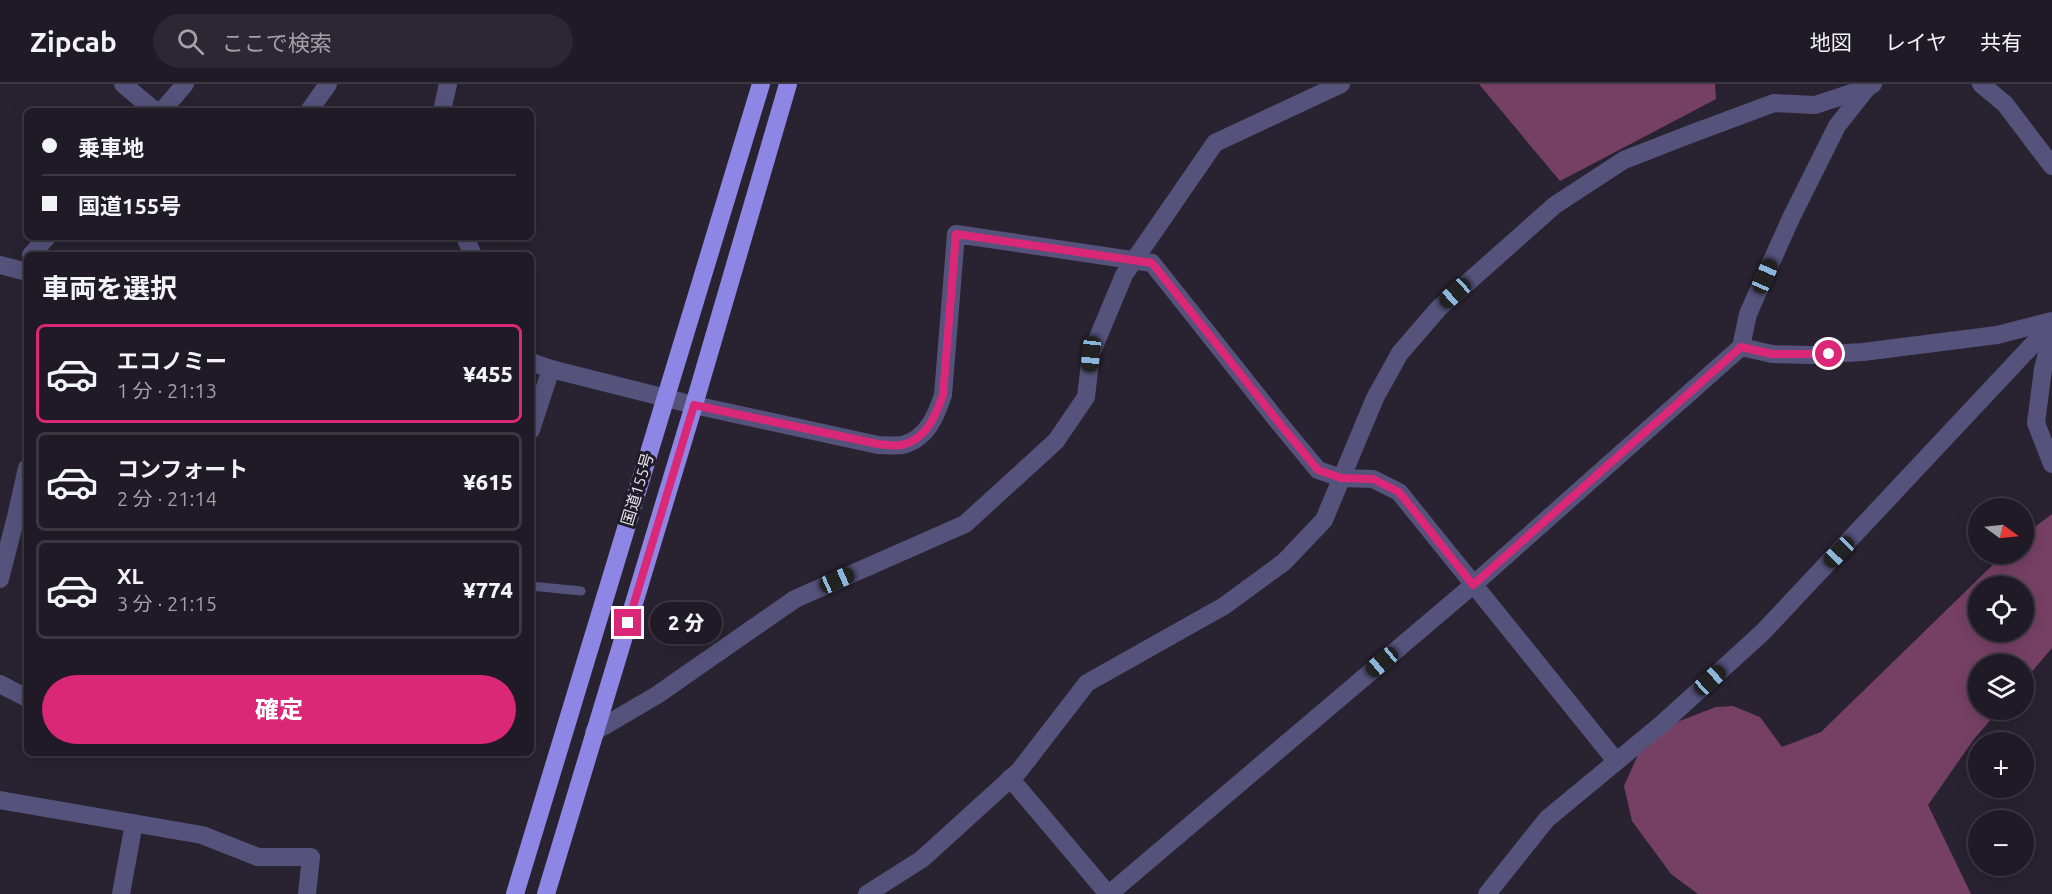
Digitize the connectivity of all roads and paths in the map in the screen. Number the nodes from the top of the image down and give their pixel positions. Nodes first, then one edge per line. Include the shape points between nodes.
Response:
1 (123, 84) edge
2 (185, 84) edge
3 (328, 84) edge
4 (448, 84) edge
5 (761, 84) edge
6 (788, 84) edge
7 (1341, 84) edge
8 (1981, 84) edge
9 (1868, 85) edge
10 (151, 108) edge
11 (165, 108) edge
12 (311, 108) edge
13 (443, 108) edge
14 (2052, 166) edge
15 (44, 240) edge
16 (34, 252) edge
17 (1133, 261) junction
18 (2052, 322) edge
19 (2052, 333) edge
20 (1741, 347) junction
21 (534, 363) edge
22 (551, 369) junction
23 (665, 397) junction
24 (694, 405) junction
25 (534, 420) edge
26 (2052, 464) edge
27 (1341, 478) junction
28 (24, 482) edge
29 (0, 579) edge
30 (534, 585) edge
31 (1473, 585) junction
32 (581, 591) dead end
33 (0, 684) edge
34 (24, 696) edge
35 (594, 732) junction
36 (1616, 761) junction
37 (1010, 778) junction
38 (0, 800) edge
39 (134, 823) junction
40 (121, 894) edge
41 (308, 894) edge
42 (515, 894) edge
43 (546, 894) edge
44 (867, 894) edge
45 (1109, 894) edge
46 (1487, 894) edge

1 - 10 street
2 - 11 street
3 - 12 street
4 - 13 street
5 - 23 highway, 国道155号
6 - 24 highway, 国道155号
7 - 17 street via 1215,142
8 - 14 street via 2005,104
9 - 20 street via 1837,126 1791,218 1748,314
9 - 27 street via 1815,105 1774,103 1688,135 1624,160 1555,205 1439,308 1400,353 1375,398
15 - 16 street
17 - 24 street via 956,234 943,395 934,420 922,435 902,445 878,444
17 - 27 street via 1152,263 1318,470
17 - 35 street via 1091,354 1086,397 1056,441 965,524 795,599 657,695
18 - 20 street via 1997,335 1863,352 1772,354
18 - 36 street via 1763,632
19 - 26 street via 2036,423
20 - 31 street
21 - 22 street
22 - 23 street
22 - 25 street
23 - 24 street
23 - 42 highway, 国道155号
24 - 35 highway, 国道155号
27 - 31 street via 1373,479 1399,492
27 - 37 street via 1324,520 1284,562 1224,606 1087,683
28 - 29 street
30 - 32 lane
31 - 36 street
31 - 45 street
33 - 34 street
35 - 43 highway, 国道155号
36 - 46 street via 1547,819
37 - 44 street via 922,859
37 - 45 street
38 - 39 street
39 - 40 street
39 - 41 street via 202,835 258,857 311,857

